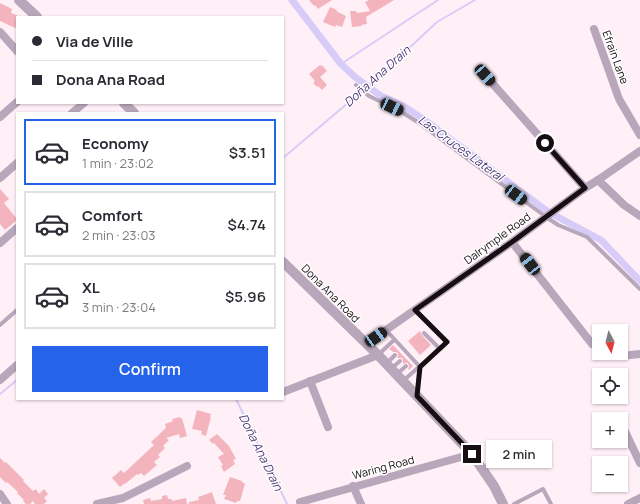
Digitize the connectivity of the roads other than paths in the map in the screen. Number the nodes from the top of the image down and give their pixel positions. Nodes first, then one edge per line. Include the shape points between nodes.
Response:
1 (20, 0) edge
2 (36, 16) edge
3 (594, 29) dead end
4 (0, 32) edge
5 (16, 50) edge
6 (485, 75) dead end
7 (356, 85) dead end
8 (16, 103) edge
9 (83, 104) edge
10 (125, 104) edge
11 (73, 112) edge
12 (133, 112) edge
13 (0, 117) edge
14 (640, 135) edge
15 (640, 150) edge
16 (16, 164) edge
17 (0, 178) edge
18 (598, 180) junction
19 (585, 188) junction
20 (640, 216) edge
21 (546, 217) junction
22 (16, 229) edge
23 (512, 242) junction
24 (0, 243) edge
25 (284, 263) edge
26 (640, 289) edge
27 (415, 310) junction
28 (16, 311) edge
29 (0, 325) edge
30 (386, 330) junction
31 (424, 333) dead end
32 (394, 340) junction
33 (366, 344) junction
34 (592, 344) edge
35 (440, 349) junction
36 (640, 354) edge
37 (378, 355) junction
38 (628, 355) edge
39 (395, 356) dead end
40 (400, 361) dead end
41 (16, 366) edge
42 (406, 366) dead end
43 (420, 367) junction
44 (394, 372) junction
45 (0, 380) edge
46 (310, 381) junction
47 (284, 392) edge
48 (417, 396) junction
49 (328, 427) dead end
50 (628, 438) edge
51 (472, 454) junction
52 (640, 463) edge
53 (187, 466) dead end
54 (353, 486) junction
55 (0, 494) edge
56 (640, 498) edge
57 (300, 502) dead end
58 (7, 504) edge
59 (97, 504) edge
60 (361, 504) edge
61 (503, 504) edge
62 (514, 504) edge
63 (551, 504) edge
64 (628, 504) edge

1 - 2 street
3 - 14 street, Efrain Lane via 619,100
4 - 5 street
6 - 19 street
7 - 21 lane via 369,96 419,123
8 - 13 street
9 - 11 street
10 - 12 street
15 - 18 street, Dalrymple Road
16 - 17 street
18 - 19 street, Dalrymple Road
18 - 20 street via 624,205
19 - 21 street, Dalrymple Road
21 - 23 street, Dalrymple Road
21 - 26 lane via 587,237
22 - 24 street
23 - 27 street, Dalrymple Road
23 - 34 street
25 - 33 street, Dona Ana Road
27 - 30 street, Dalrymple Road
27 - 35 lane via 447,342
28 - 29 lane
30 - 32 lane
30 - 33 street, Dalrymple Road
31 - 35 lane
32 - 37 lane
32 - 43 lane via 406,356
33 - 37 street, Dona Ana Road
35 - 43 lane
36 - 38 street
37 - 44 street, Dona Ana Road
37 - 46 street
39 - 44 lane
40 - 44 lane
41 - 45 street
42 - 44 lane
43 - 44 lane
43 - 48 lane
44 - 48 street, Dona Ana Road
46 - 47 street
46 - 49 street
48 - 51 street, Dona Ana Road
50 - 52 street
51 - 54 street, Waring Road
51 - 61 street, Dona Ana Road
53 - 59 street via 124,498
54 - 57 street, Waring Road
54 - 60 street
55 - 58 street
56 - 64 street
62 - 63 lane via 543,489

